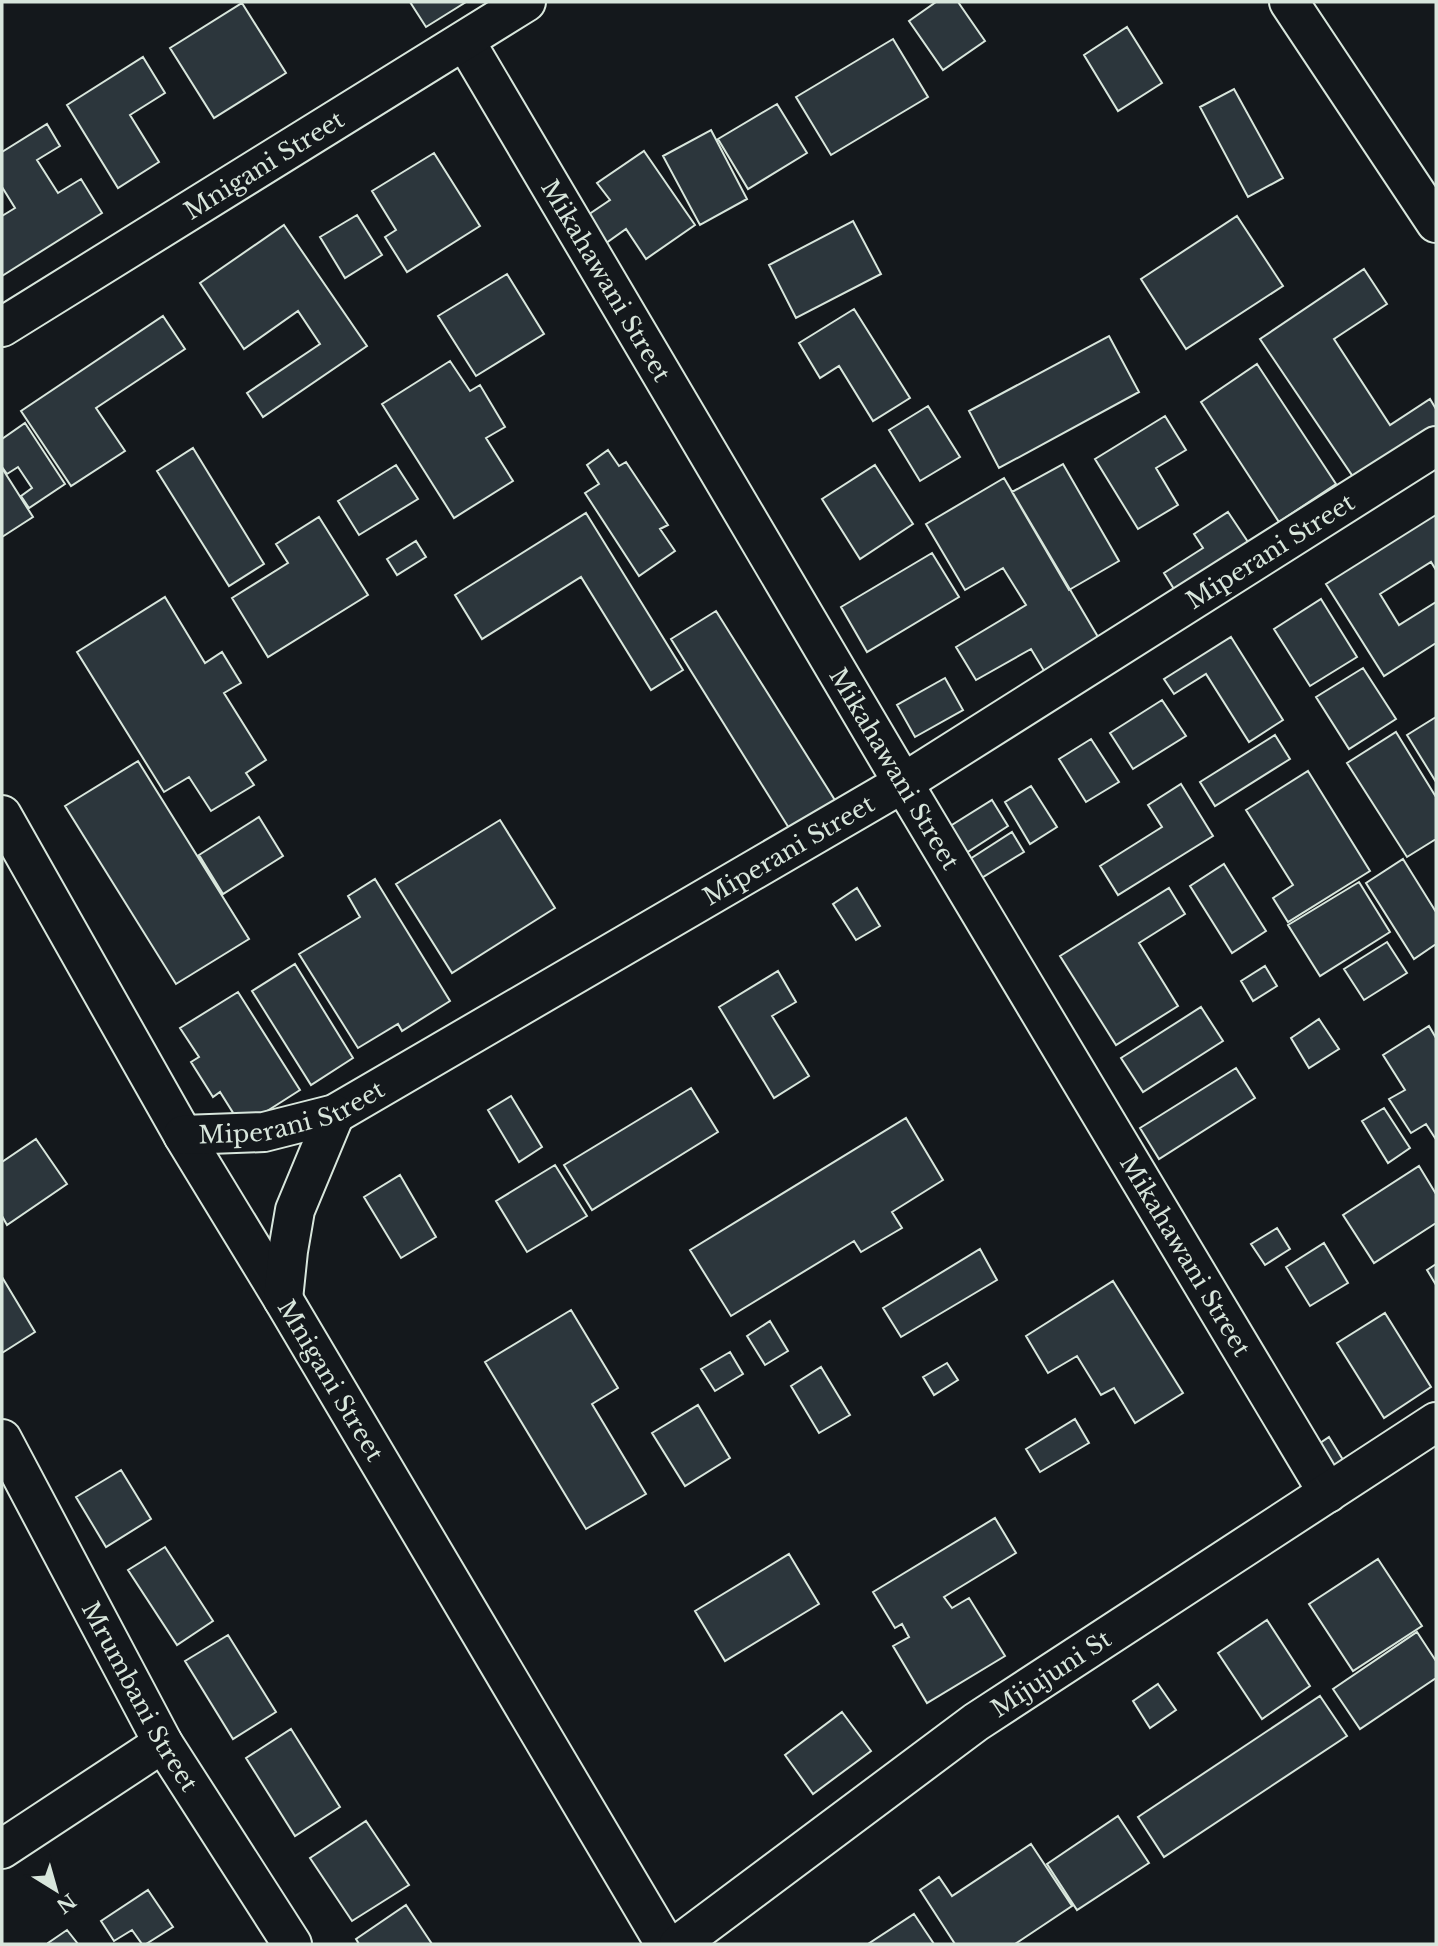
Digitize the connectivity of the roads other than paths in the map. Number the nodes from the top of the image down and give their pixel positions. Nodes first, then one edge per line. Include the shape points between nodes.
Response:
1 (526, 2) edge
2 (1289, 2) edge
3 (464, 41) junction
4 (1436, 223) edge
5 (2, 327) edge
6 (1436, 446) edge
7 (903, 783) junction
8 (2, 815) edge
9 (335, 1114) junction
10 (183, 1135) junction
11 (283, 1299) junction
12 (1436, 1422) edge
13 (2, 1439) edge
14 (1328, 1493) junction
15 (163, 1743) junction
16 (2, 1849) edge
17 (292, 1944) edge
18 (665, 1944) edge
19 (678, 1944) edge

1 - 3 street, Mnigani Street
2 - 4 street
3 - 5 street, Mnigani Street
3 - 7 street, Mikahawani Street
6 - 7 street, Miperani Street
7 - 9 street, Miperani Street
7 - 14 street, Mikahawani Street
8 - 10 street, Mnigani Street
9 - 10 street, Miperani Street via 264,1132
9 - 11 street via 295,1210
10 - 11 street, Mnigani Street
11 - 18 street, Mnigani Street
12 - 14 street, Mijujuni St
13 - 15 street, Mrumbani Street
14 - 19 street, Mijujuni St via 976,1722
15 - 16 street
15 - 17 street, Mrumbani Street

